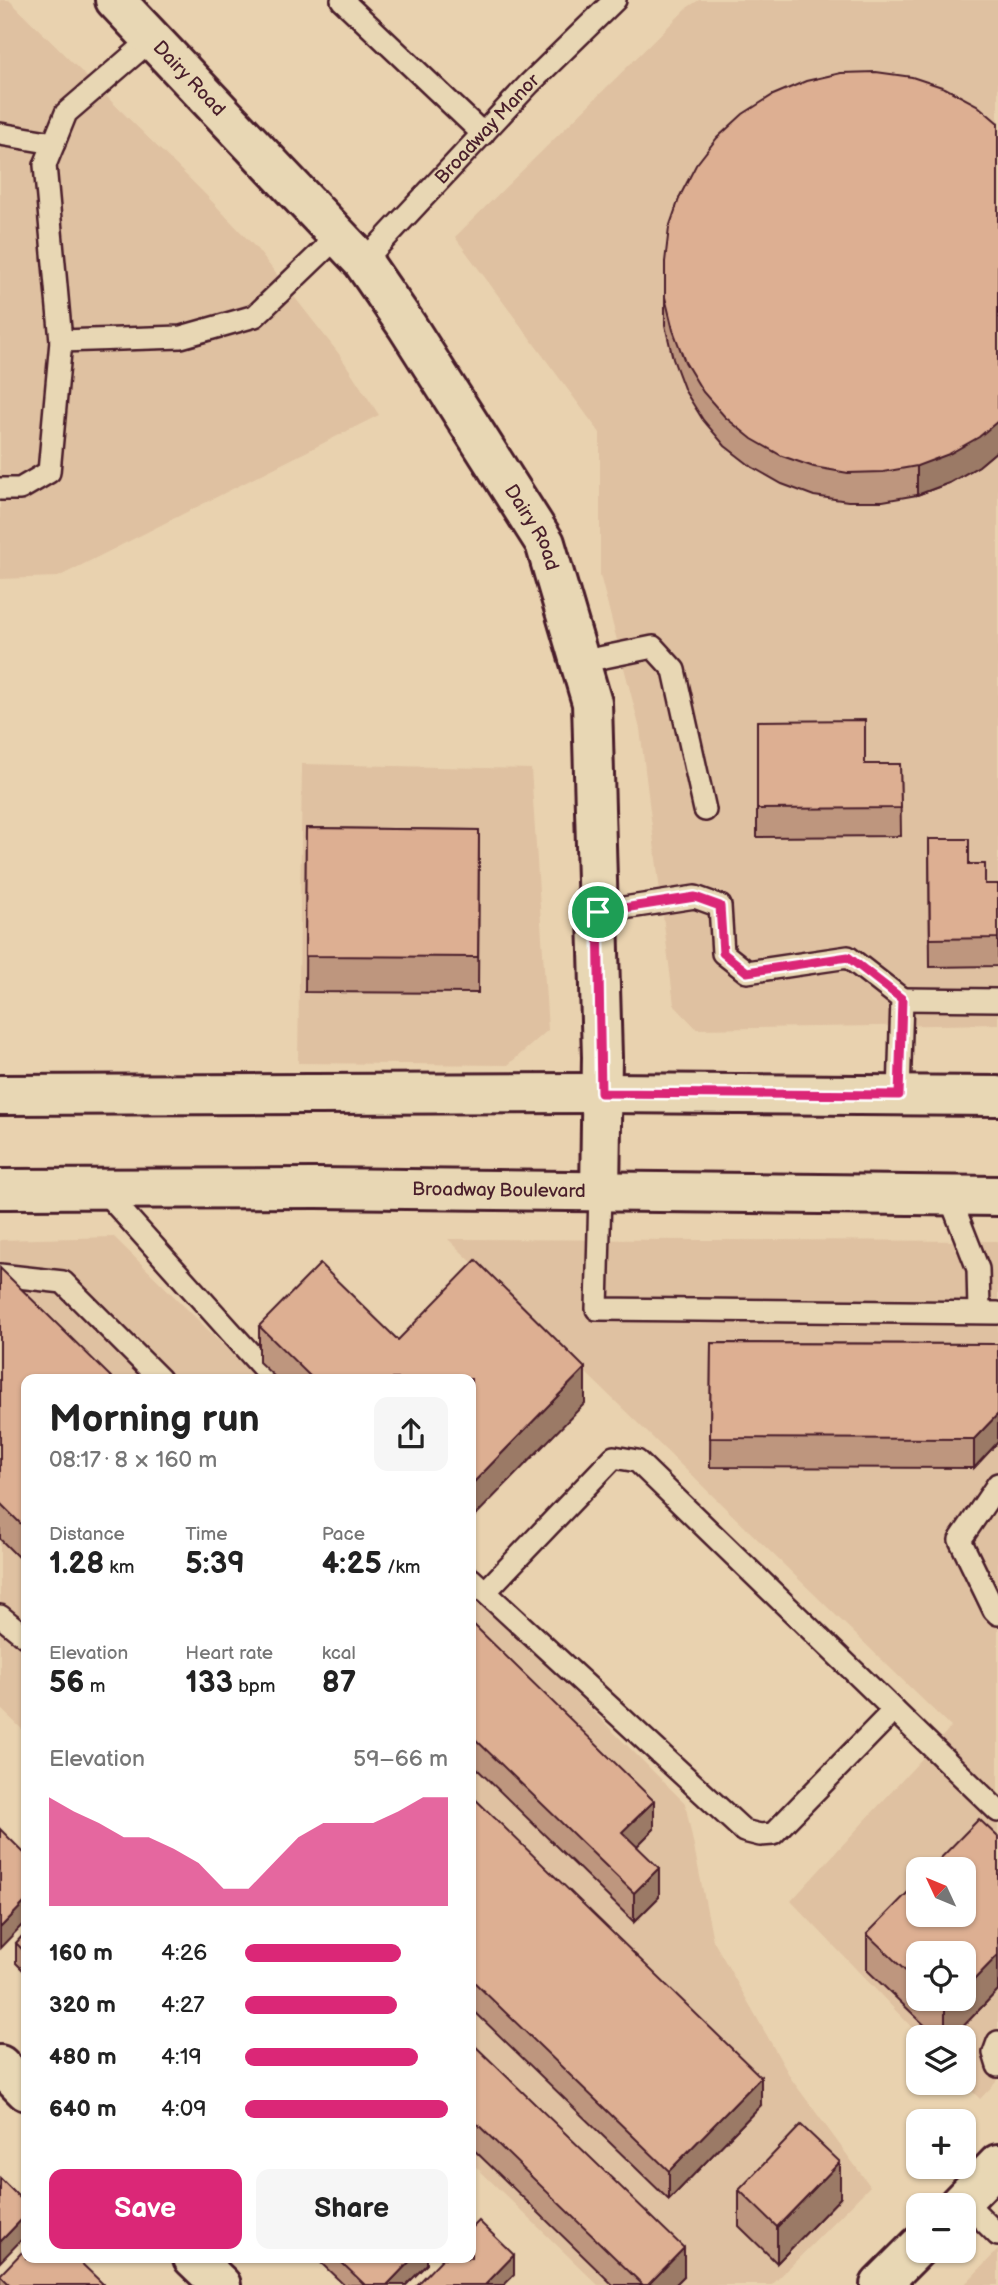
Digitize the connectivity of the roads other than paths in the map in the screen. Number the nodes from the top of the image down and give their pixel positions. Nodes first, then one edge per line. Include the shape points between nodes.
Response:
1 (115, 0) edge
2 (342, 0) edge
3 (615, 0) edge
4 (153, 38) junction
5 (0, 134) edge
6 (483, 134) junction
7 (54, 143) junction
8 (351, 249) junction
9 (61, 341) junction
10 (0, 489) edge
11 (580, 662) junction
12 (705, 810) dead end
13 (598, 912) junction
14 (902, 999) junction
15 (998, 1000) edge
16 (601, 1093) junction
17 (0, 1095) edge
18 (899, 1095) junction
19 (998, 1096) edge
20 (0, 1189) edge
21 (102, 1189) junction
22 (600, 1192) junction
23 (949, 1195) junction
24 (998, 1196) edge
25 (0, 1275) edge
26 (989, 1312) edge
27 (155, 1374) edge
28 (268, 1374) edge
29 (998, 1484) edge
30 (478, 1585) edge
31 (998, 1614) edge
32 (0, 1616) edge
33 (21, 1633) edge
34 (894, 1710) junction
35 (998, 1811) edge
36 (998, 2042) edge
37 (0, 2065) edge
38 (998, 2066) edge
39 (21, 2086) edge
40 (998, 2164) edge
41 (970, 2193) edge
42 (976, 2215) edge
43 (998, 2235) edge
44 (906, 2259) edge
45 (198, 2263) edge
46 (221, 2285) edge
47 (880, 2285) edge

1 - 4 main road, Dairy Road
2 - 6 lane
3 - 6 lane, Broadway Manor
4 - 7 lane via 66,113
4 - 8 main road, Dairy Road
5 - 7 lane
6 - 8 lane, Broadway Manor
7 - 9 lane via 45,165
8 - 9 lane, Broadway Manor via 255,316 181,337
8 - 11 main road, Dairy Road via 407,326 545,543
9 - 10 lane via 49,472 20,489
11 - 12 lane via 653,647 674,670
11 - 13 main road, Dairy Road via 592,702
13 - 14 lane via 695,897 720,906 723,953 747,972 848,957
13 - 16 main road, Dairy Road
14 - 15 lane
14 - 18 lane
16 - 17 main road
16 - 18 main road
16 - 22 main road, Dairy Road
18 - 19 main road
20 - 21 main road, Broadway Boulevard
21 - 22 main road, Broadway Boulevard
21 - 28 lane
22 - 23 main road, Broadway Boulevard
22 - 26 lane via 597,1309
23 - 24 main road, Broadway Boulevard
23 - 26 lane via 978,1269
25 - 27 lane via 63,1282
29 - 31 lane via 960,1540
30 - 34 lane via 744,1831 774,1834
30 - 34 lane via 614,1457 637,1461
32 - 33 lane
34 - 35 lane
36 - 38 lane via 994,2053
37 - 39 main road
40 - 41 main road
42 - 43 lane
44 - 47 main road
45 - 46 main road

